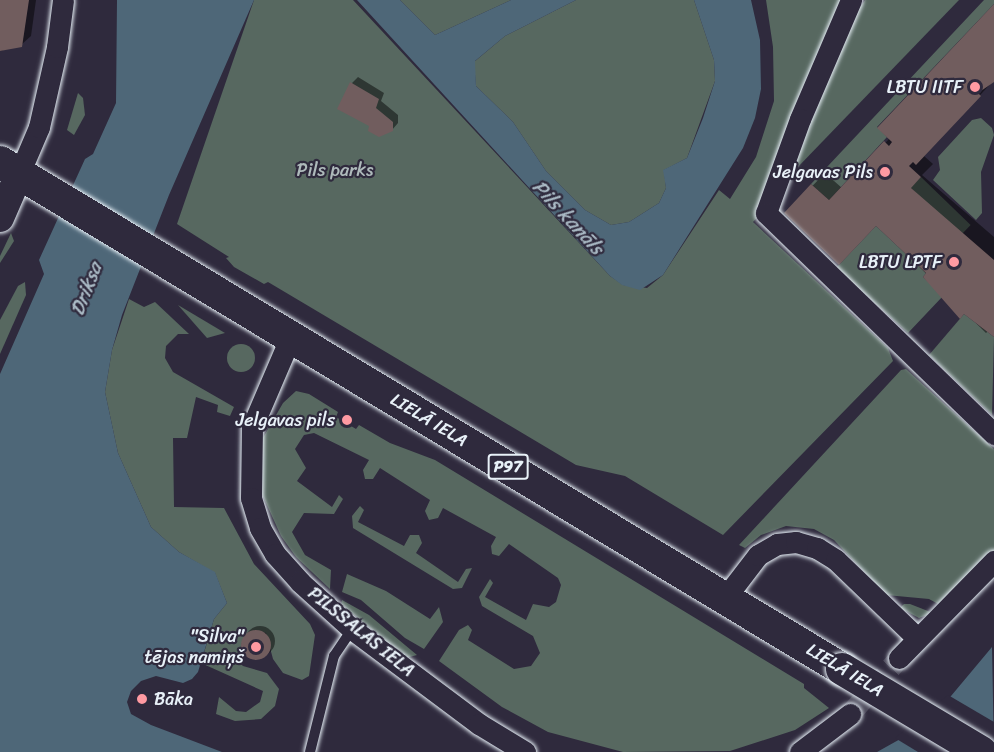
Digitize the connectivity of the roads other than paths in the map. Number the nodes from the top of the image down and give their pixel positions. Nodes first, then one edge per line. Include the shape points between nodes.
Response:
1 (63, 0) edge
2 (851, 0) edge
3 (10, 168) edge
4 (0, 218) edge
5 (291, 336) junction
6 (994, 434) edge
7 (994, 561) edge
8 (725, 598) junction
9 (352, 629) junction
10 (917, 638) junction
11 (899, 658) tunnel mouth
12 (850, 714) tunnel mouth
13 (311, 747) edge
14 (525, 752) edge
15 (800, 752) edge
16 (981, 752) edge

1 - 3 street via 39,127
2 - 6 street via 800,119 766,213
3 - 4 street
3 - 5 main road, LIELĀ IELA / P97
5 - 8 main road, LIELĀ IELA / P97
5 - 9 street, PILSSALAS IELA via 252,427 251,498 260,528 275,554
7 - 10 street
8 - 10 street via 758,555 777,544 796,542 817,548 836,560
8 - 16 main road, LIELĀ IELA / P97, bridge
9 - 13 lane via 334,656
9 - 14 street, PILSSALAS IELA via 479,724
10 - 11 street
12 - 15 street

